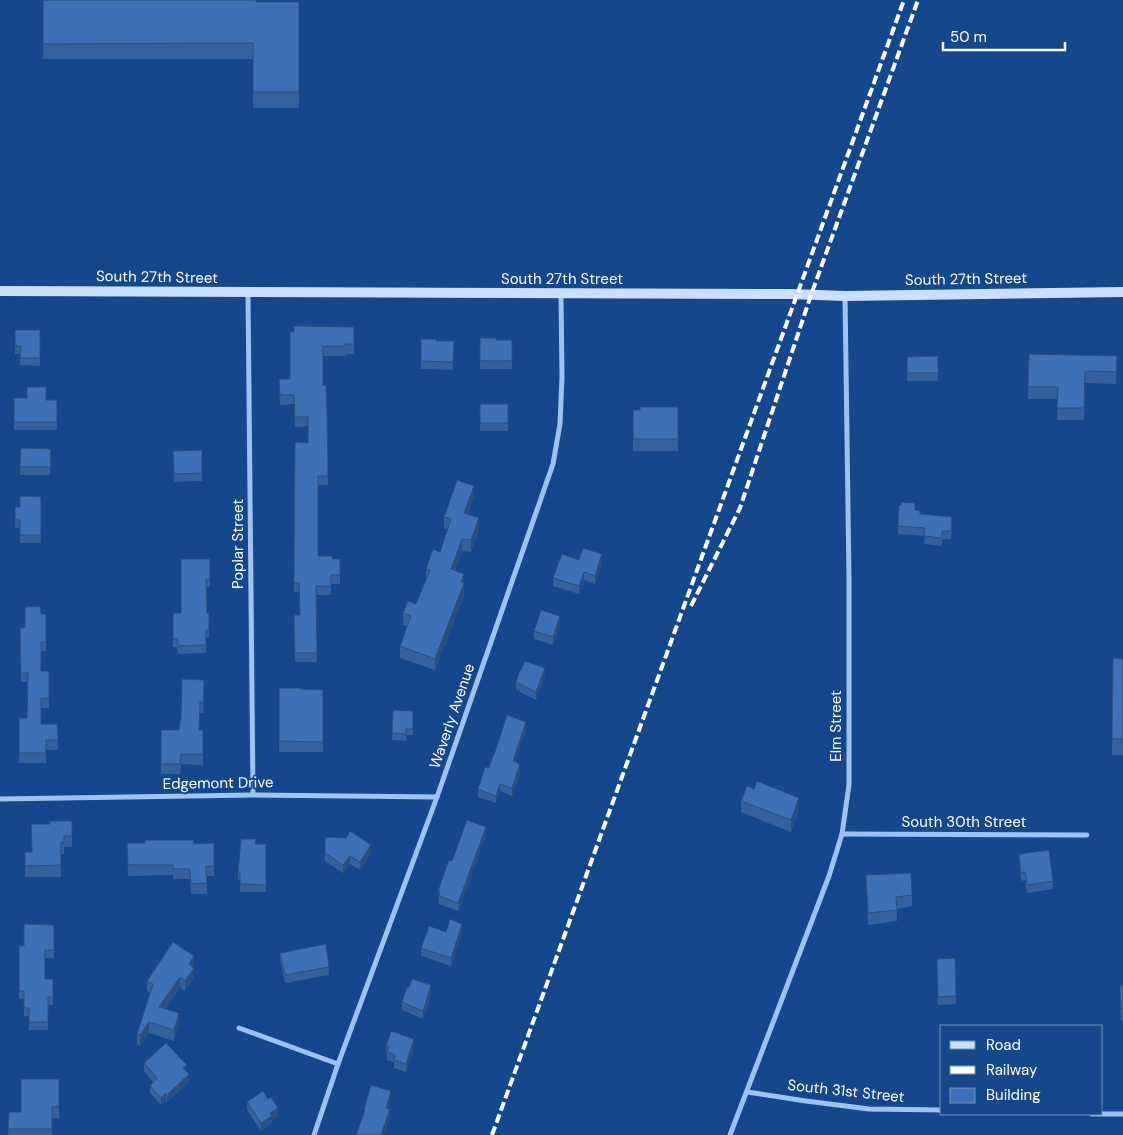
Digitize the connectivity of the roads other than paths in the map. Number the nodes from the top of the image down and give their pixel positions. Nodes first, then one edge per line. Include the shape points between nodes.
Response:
1 (0, 291) edge
2 (1123, 292) edge
3 (248, 293) junction
4 (561, 294) junction
5 (845, 296) junction
6 (253, 795) junction
7 (437, 797) junction
8 (0, 799) edge
9 (842, 834) junction
10 (1087, 835) dead end
11 (239, 1028) dead end
12 (338, 1064) junction
13 (747, 1092) junction
14 (940, 1110) edge
15 (1103, 1114) edge
16 (1123, 1114) edge
17 (314, 1135) edge
18 (730, 1135) edge

1 - 3 main road, South 27th Street
2 - 5 main road, South 27th Street
3 - 4 main road, South 27th Street
3 - 6 street, Poplar Street
4 - 5 main road, South 27th Street
4 - 7 street, Waverly Avenue via 561,415 553,464
5 - 9 street, Elm Street via 849,785
6 - 7 street, Edgemont Drive
6 - 8 street, Edgemont Drive
7 - 12 street, Waverly Avenue
9 - 10 street, South 30th Street
9 - 13 street, Elm Street
11 - 12 street
12 - 17 street, Waverly Avenue
13 - 14 street, South 31st Street via 869,1109
13 - 18 street, Elm Street
15 - 16 street

